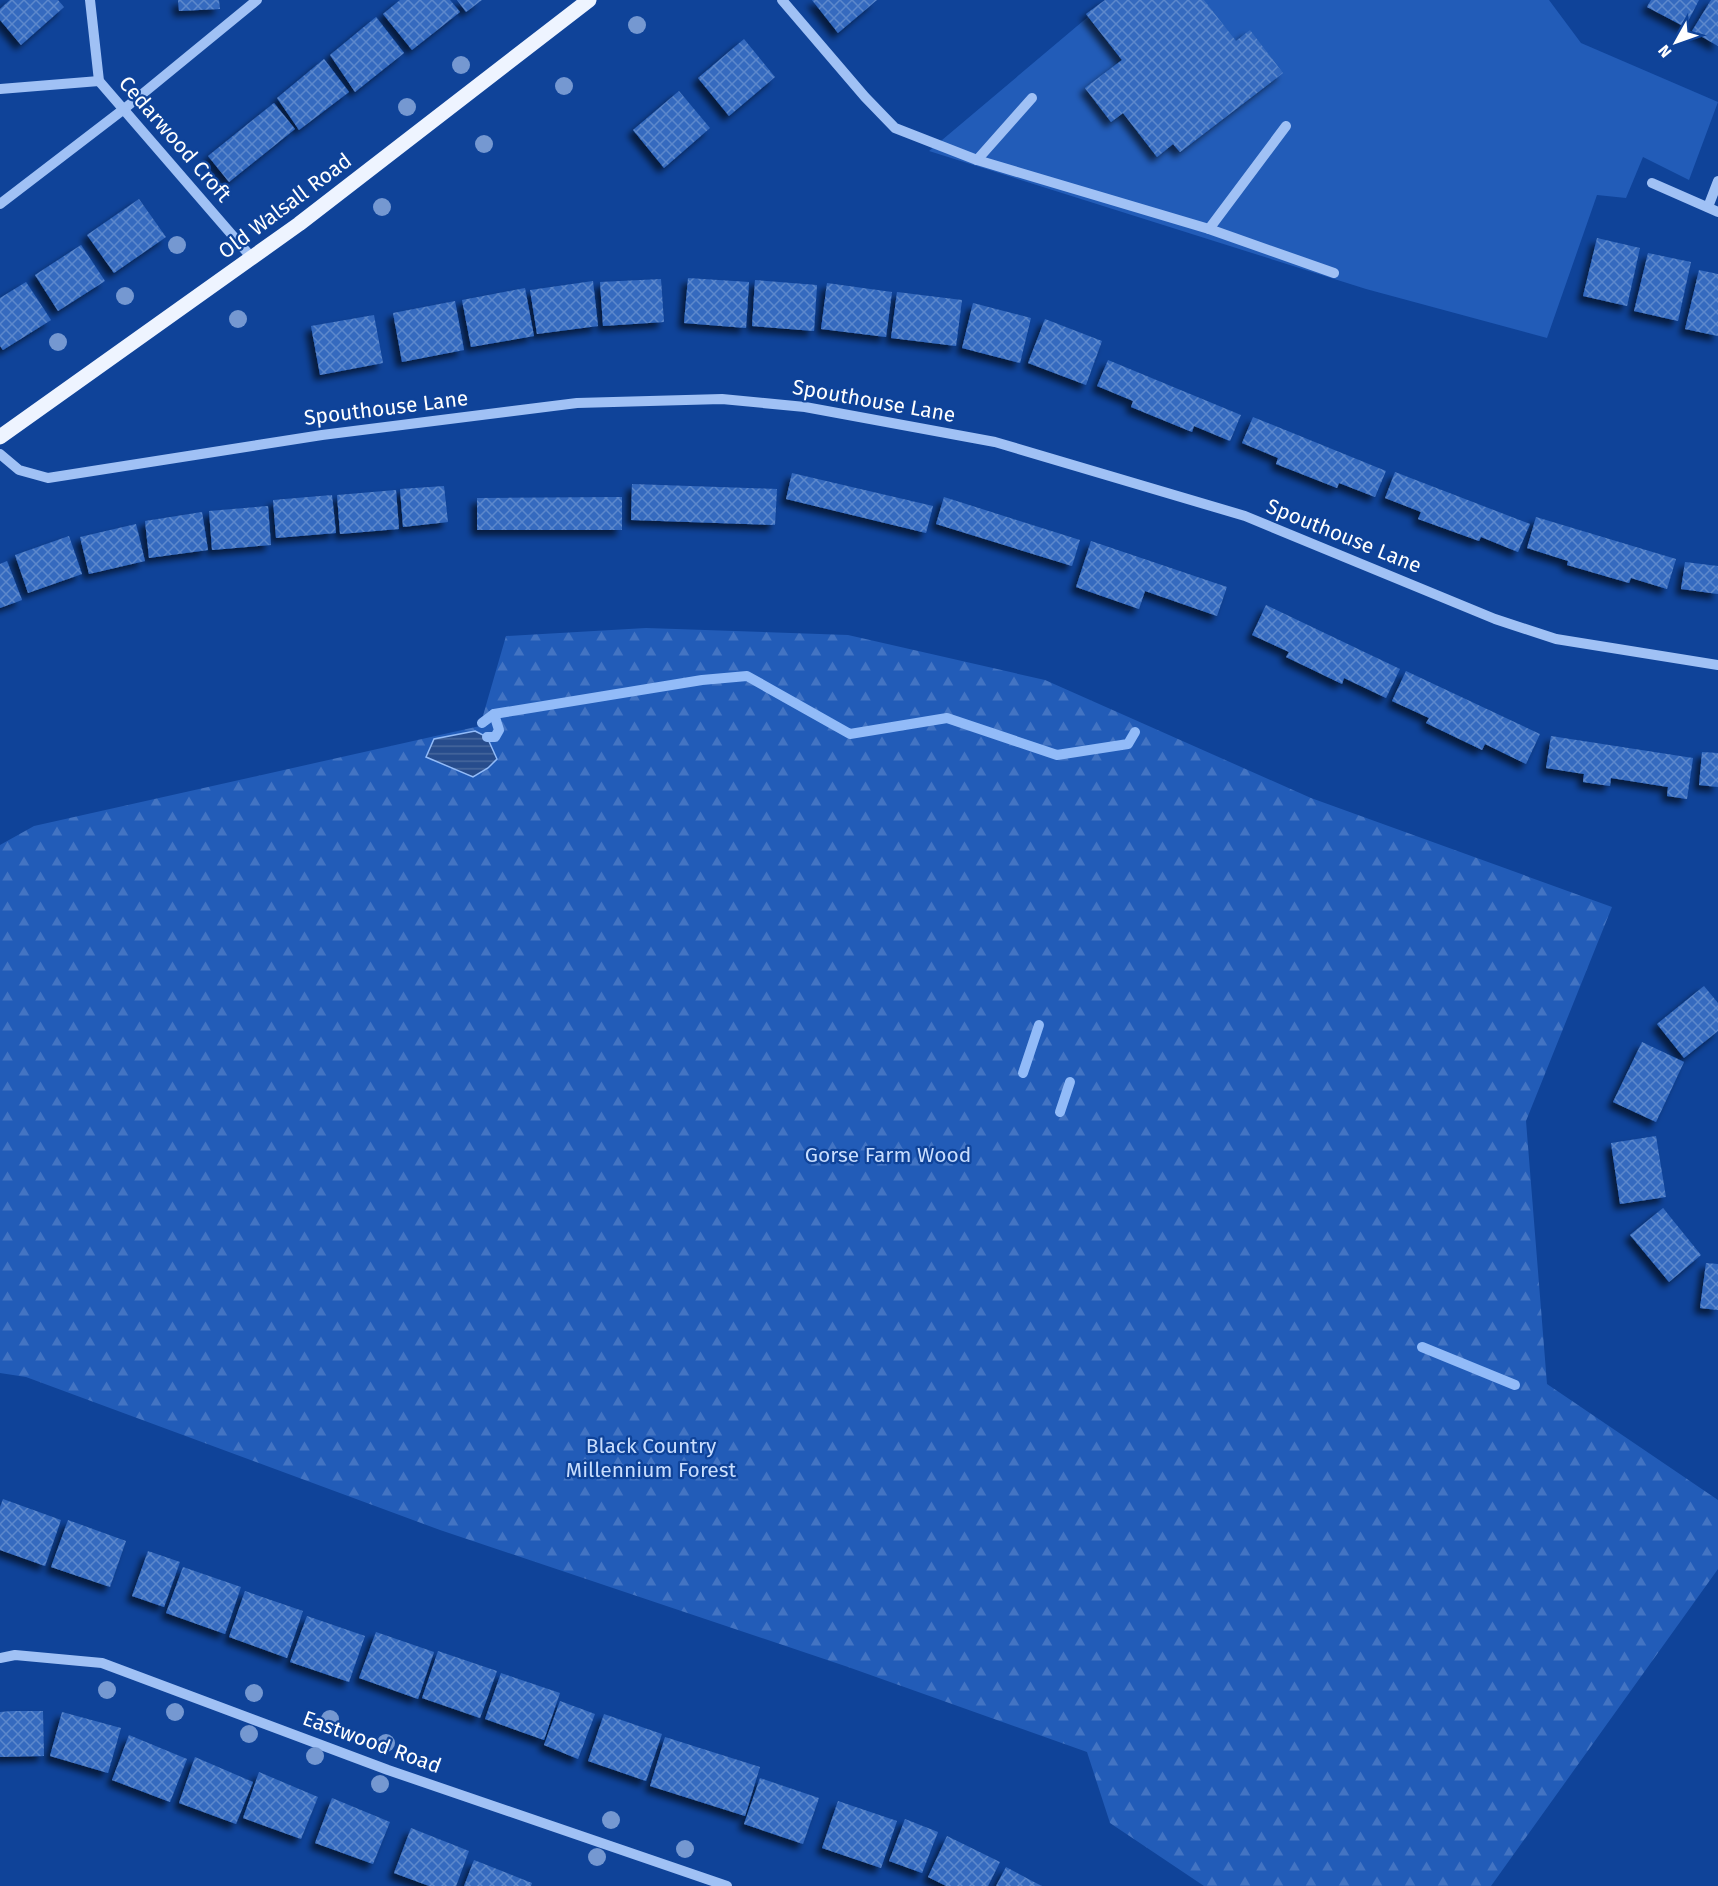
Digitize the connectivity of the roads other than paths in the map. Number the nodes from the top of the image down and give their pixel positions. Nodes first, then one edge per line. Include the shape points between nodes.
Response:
1 (90, 0) edge
2 (257, 0) edge
3 (589, 0) edge
4 (782, 0) edge
5 (99, 81) junction
6 (0, 89) edge
7 (1032, 98) dead end
8 (124, 109) junction
9 (1286, 126) dead end
10 (977, 160) junction
11 (1718, 181) edge
12 (1652, 183) dead end
13 (0, 204) edge
14 (1713, 209) edge
15 (1209, 229) junction
16 (252, 258) junction
17 (1334, 273) dead end
18 (0, 437) edge
19 (0, 454) edge
20 (1718, 665) edge
21 (0, 1658) edge
22 (727, 1886) edge

1 - 5 street, Cedarwood Croft
2 - 8 street
3 - 16 main road, Old Walsall Road
4 - 10 street via 895,128
5 - 6 street
5 - 8 street, Cedarwood Croft
7 - 10 street
8 - 13 street
8 - 16 street, Cedarwood Croft
9 - 15 street
10 - 15 street
11 - 14 street
12 - 14 street
15 - 17 street
16 - 18 main road, Old Walsall Road
19 - 20 street, Spouthouse Lane via 19,470 48,478 322,435 577,404 722,399 805,406 995,442 1245,516 1495,619 1556,639
21 - 22 street, Eastwood Road via 15,1655 102,1663 388,1770

